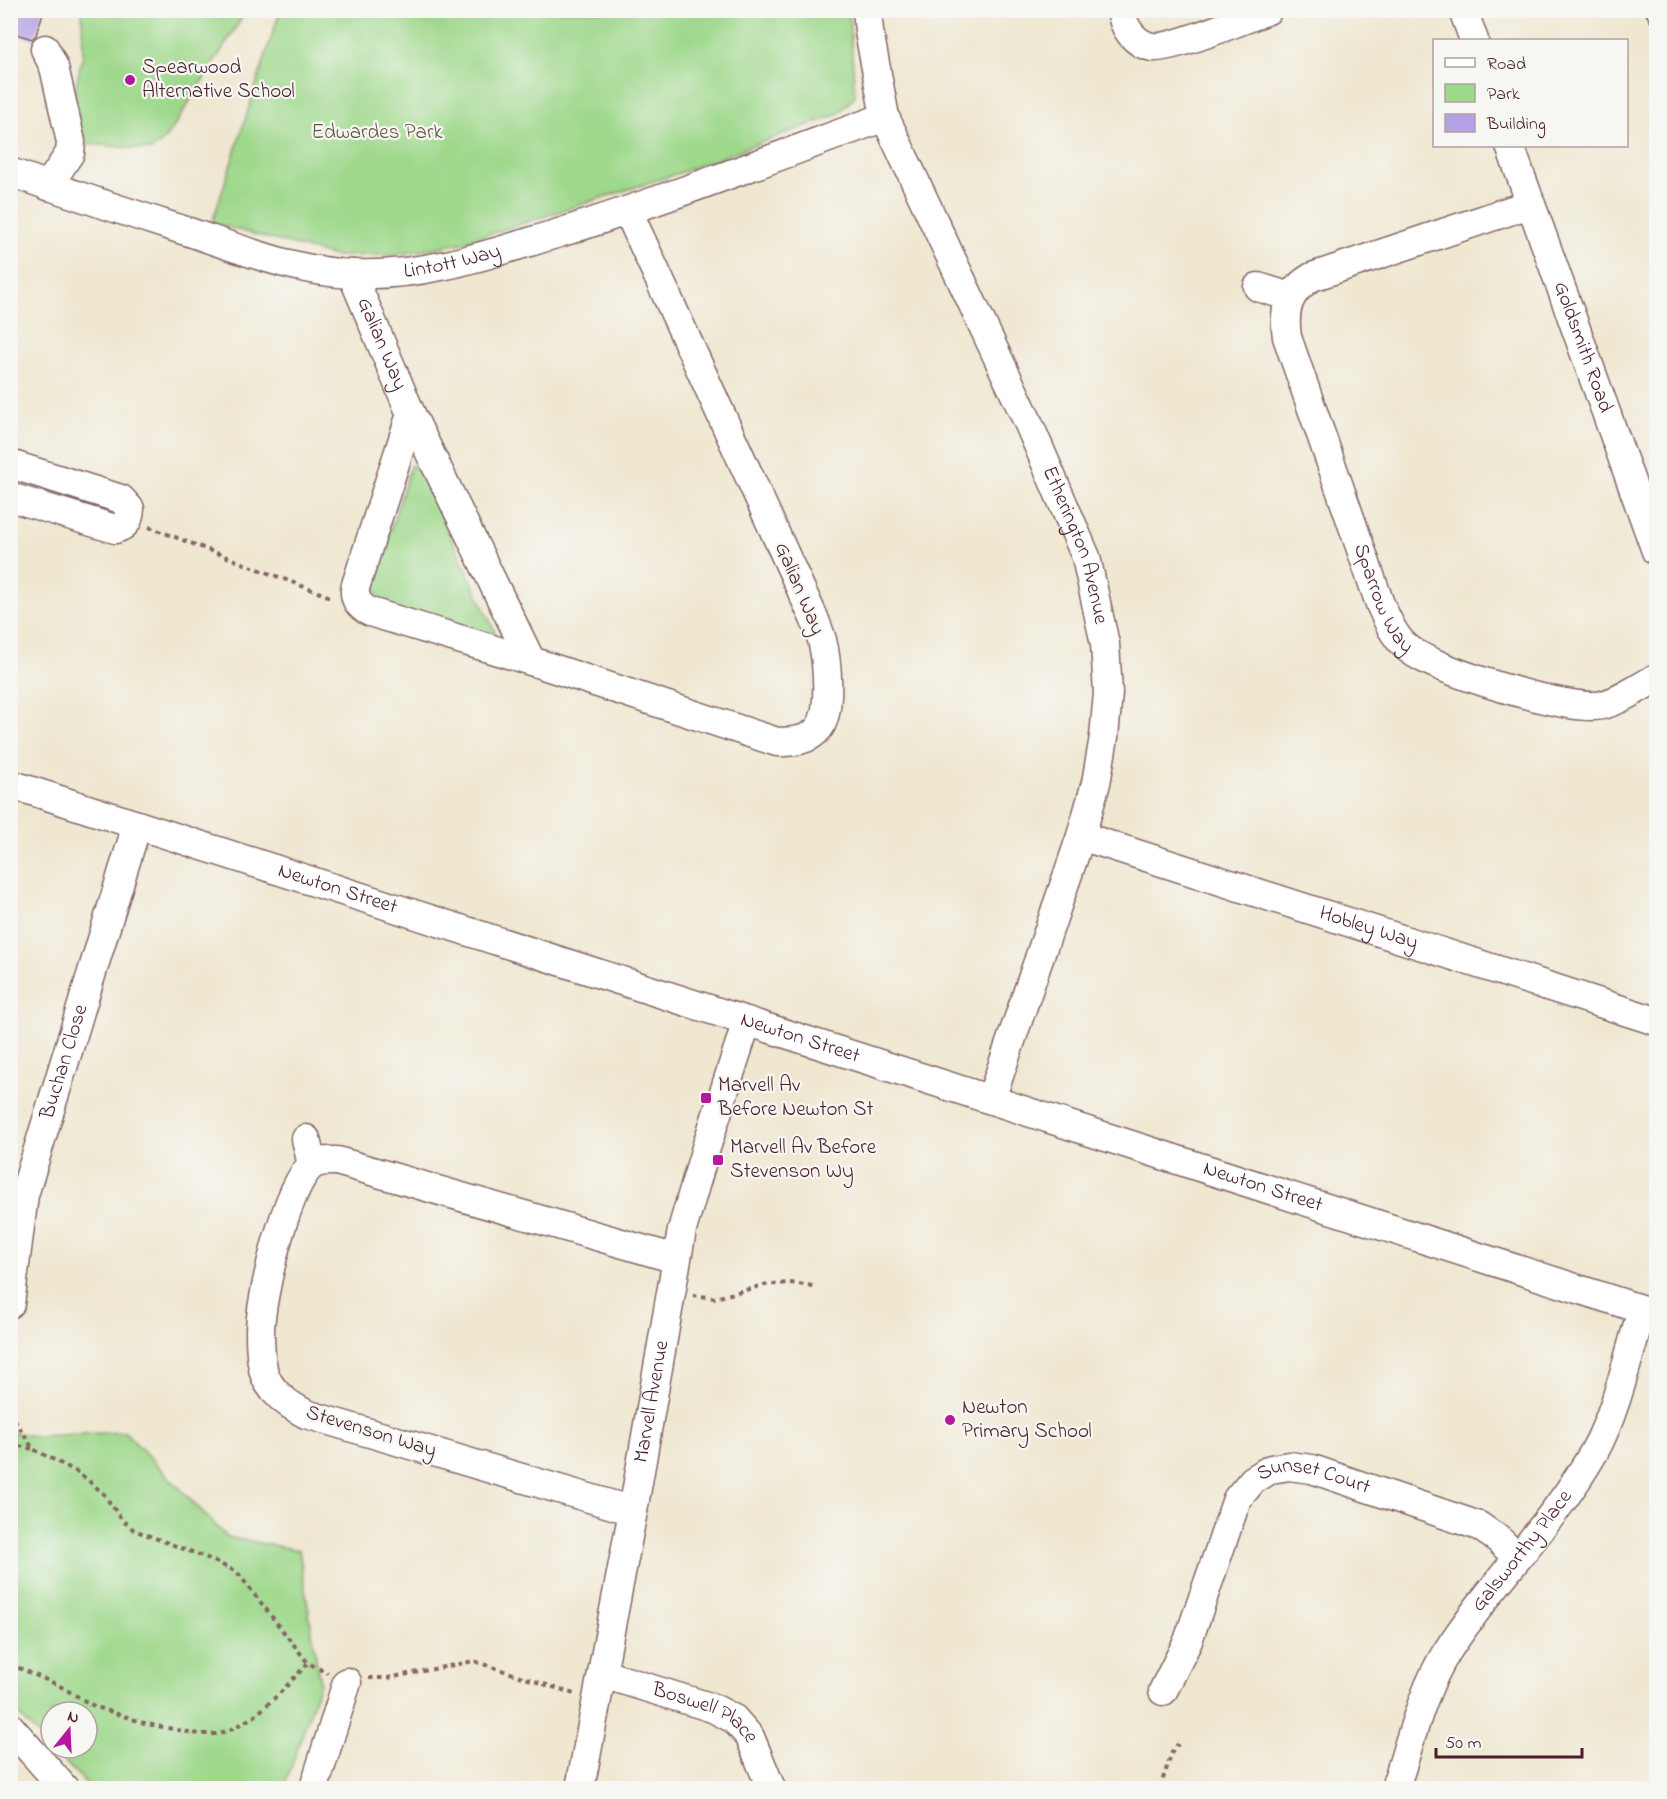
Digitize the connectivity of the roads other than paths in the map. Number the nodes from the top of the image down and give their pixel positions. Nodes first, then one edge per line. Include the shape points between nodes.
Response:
1 (867, 10) edge
2 (1122, 10) edge
3 (1268, 10) edge
4 (1463, 10) edge
5 (1474, 39) edge
6 (45, 49) dead end
7 (885, 117) junction
8 (1510, 147) edge
9 (10, 172) edge
10 (48, 186) junction
11 (1530, 204) junction
12 (628, 211) junction
13 (352, 274) junction
14 (1258, 287) dead end
15 (1291, 297) junction
16 (411, 414) junction
17 (10, 464) edge
18 (10, 496) edge
19 (1656, 550) edge
20 (531, 661) junction
21 (1656, 678) edge
22 (10, 784) edge
23 (137, 825) junction
24 (1081, 836) junction
25 (747, 1021) junction
26 (1656, 1021) edge
27 (990, 1099) junction
28 (17, 1196) edge
29 (676, 1259) junction
30 (10, 1304) edge
31 (1649, 1312) edge
32 (633, 1511) junction
33 (1517, 1557) junction
34 (347, 1682) road end
35 (600, 1688) junction
36 (1163, 1691) dead end
37 (10, 1727) edge
38 (64, 1788) edge
39 (314, 1788) edge
40 (580, 1788) edge
41 (771, 1788) edge
42 (1395, 1788) edge

1 - 7 street, Etherington Avenue
2 - 3 street via 1128,31 1139,42 1154,47 1171,45
4 - 5 street
6 - 10 street via 54,67 71,142 70,153
7 - 12 street, Lintott Way
7 - 24 street, Etherington Avenue via 1028,422 1086,557 1105,644 1108,693 1096,783
8 - 11 street, Goldsmith Road
9 - 10 street, Lintott Way
10 - 13 street, Lintott Way via 253,254 300,267
11 - 15 street via 1312,277 1300,284
11 - 19 street, Goldsmith Road
12 - 13 street, Lintott Way via 423,271
12 - 20 street, Galian Way via 814,618 826,667 824,717 819,728 796,742 777,742
13 - 16 street, Galian Way
14 - 15 street
15 - 21 street, Sparrow Way via 1286,310 1287,337 1392,632 1429,661 1522,692 1580,705 1611,702
16 - 20 street, Galian Way
16 - 20 street, Galian Way via 355,588 357,601 370,612
17 - 18 street via 121,500 130,509 129,519 126,525 115,529
22 - 23 street, Newton Street
23 - 25 street, Newton Street
23 - 28 street, Buchan Close
24 - 26 street, Hobley Way
24 - 27 street, Etherington Avenue
25 - 27 street, Newton Street
25 - 29 street, Marvell Avenue via 691,1196
27 - 31 street, Newton Street
28 - 30 street, Buchan Close
29 - 32 street, Marvell Avenue
29 - 32 street, Stevenson Way via 337,1161 322,1161 309,1152 264,1294 260,1332 263,1369 269,1384 289,1406
31 - 33 street, Galsworthy Place via 1595,1450 1572,1487
32 - 35 street, Marvell Avenue
33 - 36 street, Sunset Court via 1479,1526 1312,1469 1270,1469 1253,1480 1237,1499 1188,1641
33 - 42 street, Galsworthy Place via 1446,1653 1423,1703
34 - 39 street
35 - 40 street, Marvell Avenue
35 - 41 street, Boswell Place via 713,1708 734,1719 750,1737
37 - 38 street

